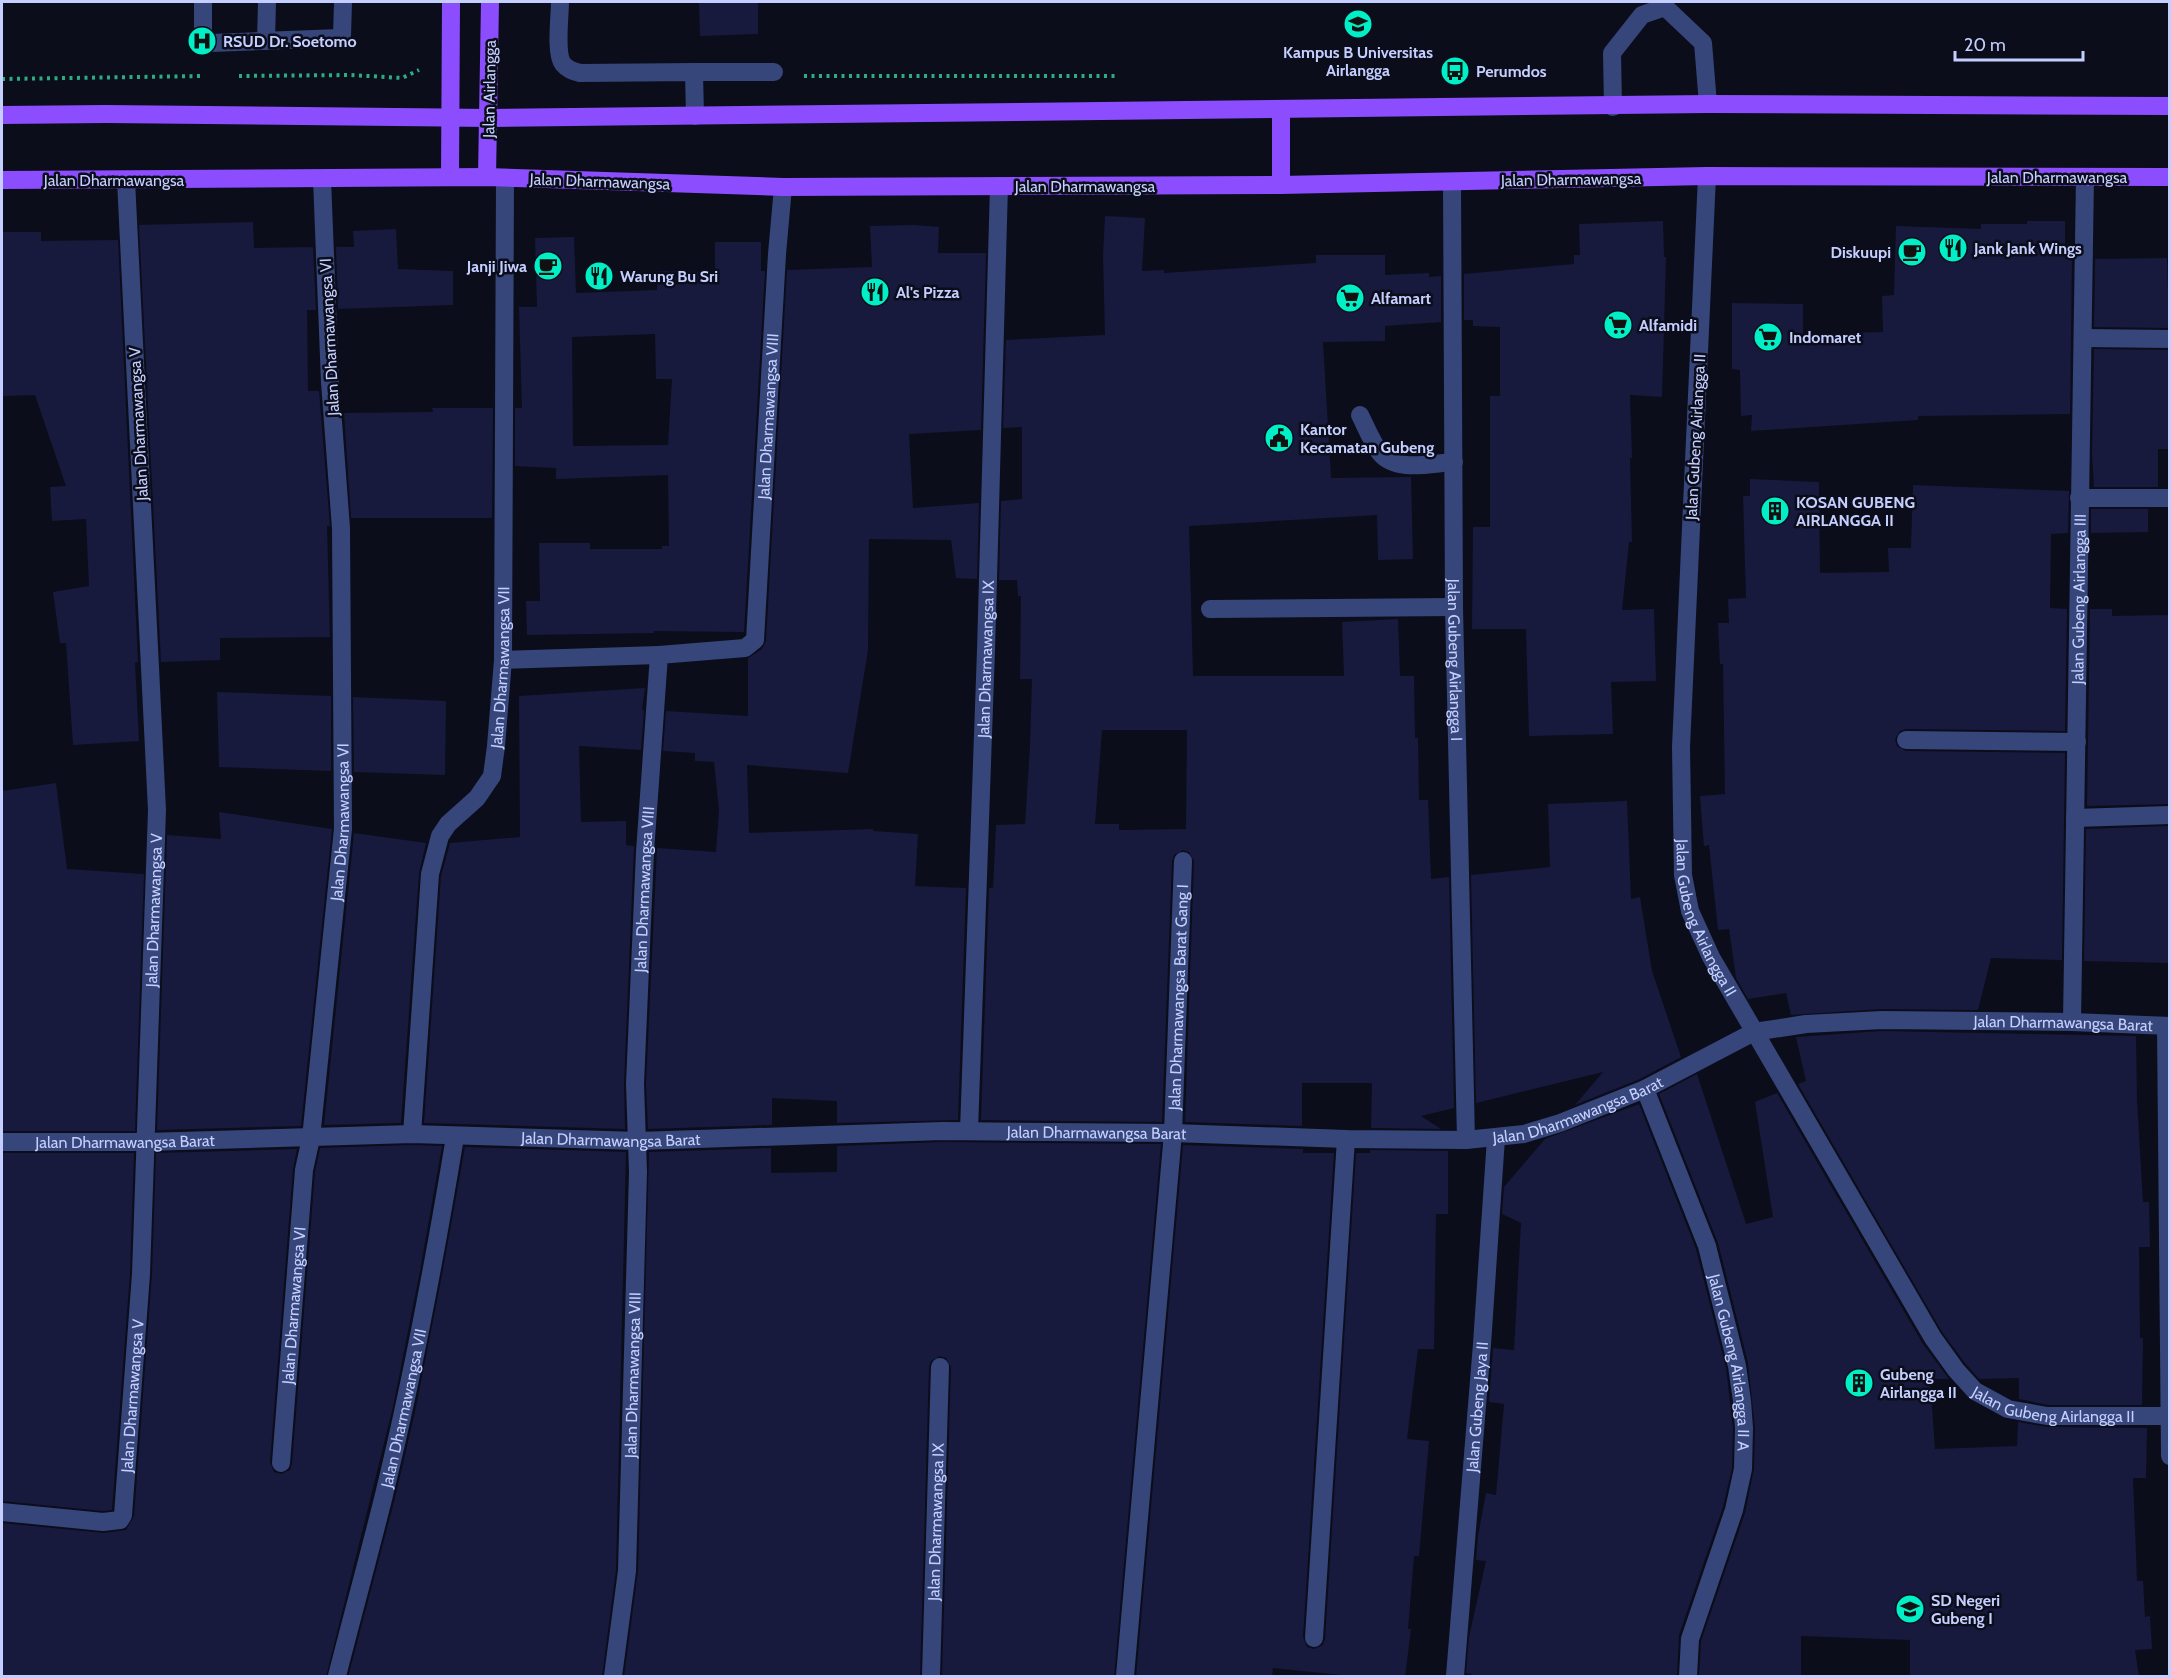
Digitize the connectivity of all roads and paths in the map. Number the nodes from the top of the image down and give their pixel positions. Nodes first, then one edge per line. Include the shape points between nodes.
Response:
1 (203, 2) edge
2 (267, 2) edge
3 (343, 2) edge
4 (451, 2) edge
5 (490, 2) edge
6 (560, 2) edge
7 (1665, 4) edge
8 (266, 41) junction
9 (694, 72) junction
10 (774, 72) dead end
11 (798, 76) dead end
12 (1126, 76) dead end
13 (1708, 104) junction
14 (2169, 106) edge
15 (1613, 107) junction
16 (1281, 109) junction
17 (2, 115) edge
18 (695, 116) junction
19 (451, 118) junction
20 (490, 118) junction
21 (1707, 176) junction
22 (450, 177) junction
23 (2085, 177) junction
24 (2169, 177) edge
25 (322, 178) junction
26 (496, 178) junction
27 (2, 180) edge
28 (126, 180) junction
29 (1452, 182) junction
30 (1281, 185) junction
31 (999, 186) junction
32 (783, 187) junction
33 (2084, 338) junction
34 (2169, 339) edge
35 (1360, 415) dead end
36 (1454, 462) junction
37 (2079, 498) junction
38 (2169, 498) edge
39 (1454, 607) junction
40 (1210, 609) dead end
41 (659, 656) junction
42 (503, 660) junction
43 (1906, 741) dead end
44 (2077, 742) junction
45 (2169, 815) edge
46 (2075, 818) junction
47 (1183, 861) dead end
48 (2072, 1022) junction
49 (2168, 1026) edge
50 (1754, 1032) junction
51 (1645, 1089) junction
52 (969, 1131) junction
53 (1173, 1133) junction
54 (412, 1134) junction
55 (455, 1137) junction
56 (311, 1138) junction
57 (1496, 1138) junction
58 (1346, 1139) junction
59 (1466, 1140) junction
60 (638, 1141) junction
61 (2, 1142) edge
62 (146, 1142) junction
63 (940, 1368) dead end
64 (2169, 1416) edge
65 (2169, 1456) edge
66 (280, 1463) dead end
67 (2, 1512) edge
68 (1314, 1638) dead end
69 (337, 1677) edge
70 (613, 1677) edge
71 (931, 1677) edge
72 (1125, 1677) edge
73 (1455, 1677) edge
74 (1688, 1677) edge

1 - 8 street via 206,42
2 - 8 street
3 - 8 street via 340,38
4 - 19 main road
5 - 20 main road, Jalan Airlangga
6 - 9 street via 559,52 568,70
7 - 13 street via 1703,44
7 - 15 street via 1642,15 1612,53
9 - 10 street
9 - 18 street
11 - 12 path
13 - 14 main road
13 - 15 main road
15 - 16 main road
16 - 18 main road
16 - 30 main road
17 - 19 main road
18 - 20 main road
19 - 20 main road
19 - 22 main road
20 - 26 main road, Jalan Airlangga
21 - 23 main road, Jalan Dharmawangsa
21 - 29 main road, Jalan Dharmawangsa
21 - 50 street, Jalan Gubeng Airlangga II via 1681,747 1683,875 1690,911
22 - 25 main road, Jalan Dharmawangsa
22 - 26 main road, Jalan Dharmawangsa
23 - 24 main road, Jalan Dharmawangsa
23 - 33 street, Jalan Gubeng Airlangga III
25 - 28 main road, Jalan Dharmawangsa
25 - 56 street, Jalan Dharmawangsa VI via 340,528 343,829
26 - 32 main road, Jalan Dharmawangsa
26 - 42 street, Jalan Dharmawangsa VII
27 - 28 main road, Jalan Dharmawangsa
28 - 62 street, Jalan Dharmawangsa V via 157,810
29 - 30 main road, Jalan Dharmawangsa
29 - 36 street, Jalan Gubeng Airlangga I
30 - 31 main road, Jalan Dharmawangsa
31 - 32 main road, Jalan Dharmawangsa
31 - 52 street, Jalan Dharmawangsa IX
32 - 41 street, Jalan Dharmawangsa VIII via 755,640 745,648
33 - 34 street
33 - 37 street, Jalan Gubeng Airlangga III
35 - 36 street via 1380,453 1394,462
36 - 39 street, Jalan Gubeng Airlangga I
37 - 38 street
37 - 44 street, Jalan Gubeng Airlangga III
39 - 40 street
39 - 59 street, Jalan Gubeng Airlangga I
41 - 42 street
41 - 60 street, Jalan Dharmawangsa VIII via 645,852 636,1073
42 - 54 street, Jalan Dharmawangsa VII via 492,776 477,798 440,836 430,874
43 - 44 street
44 - 46 street, Jalan Gubeng Airlangga III
45 - 46 street
46 - 48 street, Jalan Gubeng Airlangga III
47 - 53 street, Jalan Dharmawangsa Barat Gang I
48 - 49 street, Jalan Dharmawangsa Barat
48 - 50 street, Jalan Dharmawangsa Barat via 1882,1020 1806,1024
49 - 64 street
50 - 51 street, Jalan Dharmawangsa Barat
50 - 64 street, Jalan Gubeng Airlangga II via 1933,1338 1976,1391 2022,1413
51 - 57 street, Jalan Dharmawangsa Barat via 1560,1123
51 - 74 street, Jalan Gubeng Airlangga II A via 1707,1246 1737,1366 1744,1428 1743,1469 1734,1510 1690,1639
52 - 53 street, Jalan Dharmawangsa Barat
52 - 60 street, Jalan Dharmawangsa Barat
53 - 58 street, Jalan Dharmawangsa Barat
53 - 72 street, Jalan Dharmawangsa Barat Gang I
54 - 55 street, Jalan Dharmawangsa Barat
54 - 56 street, Jalan Dharmawangsa Barat
55 - 60 street, Jalan Dharmawangsa Barat
55 - 69 street, Jalan Dharmawangsa VII via 428,1296 403,1411
56 - 62 street, Jalan Dharmawangsa Barat
56 - 66 street, Jalan Dharmawangsa VI via 304,1170
57 - 59 street, Jalan Dharmawangsa Barat
57 - 73 street, Jalan Gubeng Jaya II
58 - 59 street, Jalan Dharmawangsa Barat
58 - 68 street
60 - 70 street, Jalan Dharmawangsa VIII via 627,1571
61 - 62 street, Jalan Dharmawangsa Barat
62 - 67 street, Jalan Dharmawangsa V via 140,1298 123,1515 120,1520 103,1522
63 - 71 street, Jalan Dharmawangsa IX
64 - 65 street

